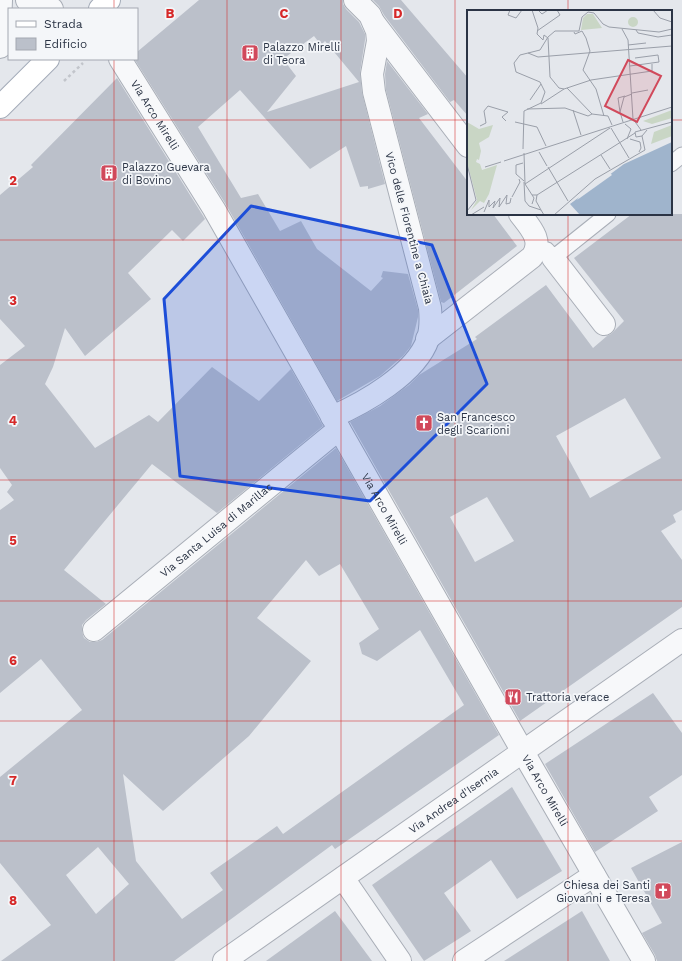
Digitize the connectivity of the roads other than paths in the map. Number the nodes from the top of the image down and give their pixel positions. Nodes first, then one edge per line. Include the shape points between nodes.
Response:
1 (1, 0) edge
2 (109, 0) edge
3 (355, 0) edge
4 (101, 8) edge
5 (374, 23) junction
6 (0, 26) edge
7 (8, 40) edge
8 (0, 47) edge
9 (46, 60) edge
10 (121, 60) edge
11 (32, 68) edge
12 (0, 107) edge
13 (467, 145) edge
14 (521, 215) edge
15 (607, 215) edge
16 (543, 258) junction
17 (604, 324) dead end
18 (428, 339) junction
19 (335, 423) junction
20 (94, 630) dead end
21 (682, 640) edge
22 (523, 752) junction
23 (594, 875) junction
24 (343, 878) junction
25 (224, 961) edge
26 (400, 961) edge
27 (464, 961) edge
28 (644, 961) edge

1 - 6 street
2 - 4 main road
3 - 5 street, Vico delle Fiorentine a Chiaia via 370,15
5 - 13 street
5 - 18 street, Vico delle Fiorentine a Chiaia via 378,40 372,74 374,92 430,308
7 - 8 street
9 - 11 main road
10 - 19 street, Via Arco Mirelli via 214,209
11 - 12 main road
14 - 16 street via 537,239 536,253
15 - 16 lane
16 - 17 street
16 - 18 street
18 - 19 street, Vico delle Fiorentine a Chiaia via 417,359 390,384
19 - 20 street, Via Santa Luisa di Marillac
19 - 22 street, Via Arco Mirelli
21 - 22 street, Via Andrea d'Isernia
22 - 23 street, Via Arco Mirelli
22 - 24 street, Via Andrea d'Isernia
23 - 27 street
23 - 28 street, Via Arco Mirelli
24 - 25 street, Via Andrea d'Isernia
24 - 26 street

